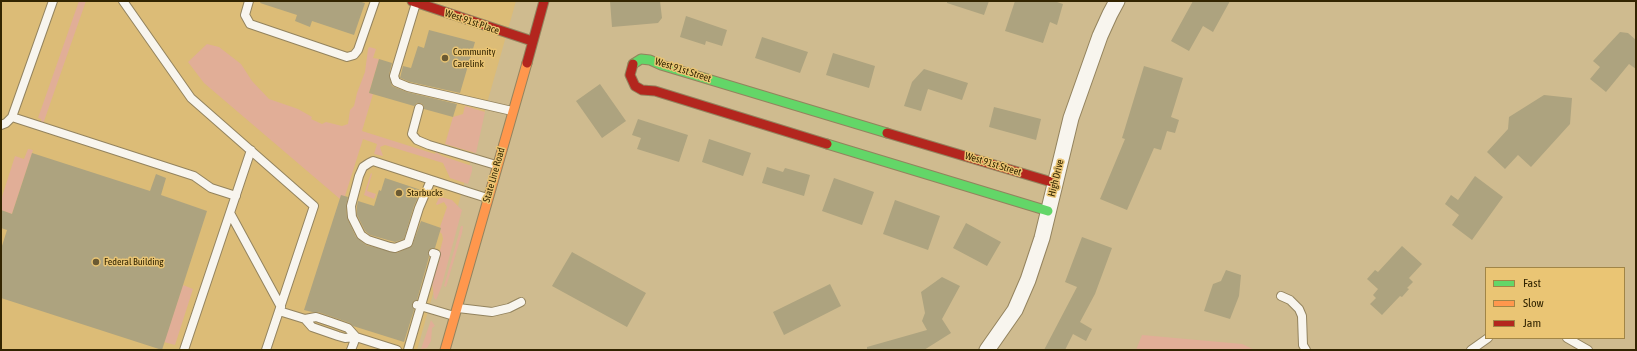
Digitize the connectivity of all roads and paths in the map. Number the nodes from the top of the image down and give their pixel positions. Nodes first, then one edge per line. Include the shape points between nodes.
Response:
1 (53, 1) edge
2 (123, 1) edge
3 (249, 1) edge
4 (375, 1) edge
5 (544, 1) edge
6 (1117, 1) edge
7 (414, 2) edge
8 (532, 41) junction
9 (419, 108) dead end
10 (512, 112) junction
11 (12, 116) junction
12 (1, 126) edge
13 (251, 150) junction
14 (497, 166) junction
15 (431, 180) junction
16 (1055, 183) junction
17 (236, 196) junction
18 (488, 198) junction
19 (1048, 211) junction
20 (230, 213) junction
21 (433, 253) dead end
22 (1281, 296) dead end
23 (521, 302) dead end
24 (419, 305) junction
25 (280, 309) junction
26 (456, 312) junction
27 (356, 337) junction
28 (1487, 339) edge
29 (1569, 339) edge
30 (184, 350) edge
31 (266, 350) edge
32 (351, 350) edge
33 (396, 350) edge
34 (408, 350) edge
35 (445, 350) edge
36 (987, 350) edge
37 (1306, 350) edge
38 (1471, 350) edge
39 (1588, 350) edge

1 - 11 lane
2 - 13 lane via 191,98
3 - 4 lane via 245,15 250,24 348,57 358,50
5 - 8 street, State Line Road
6 - 16 street, High Drive via 1086,73 1071,118
7 - 8 street, West 91st Place
7 - 10 lane via 394,76 396,82
8 - 10 street, State Line Road
9 - 14 lane via 412,134 417,140
10 - 14 street, State Line Road
11 - 12 lane
11 - 17 lane via 194,176 211,188
13 - 17 lane
13 - 25 lane via 314,206
14 - 18 street, State Line Road
15 - 15 lane via 374,161 363,167 351,206 352,217 361,235 368,240 395,248 408,243
15 - 18 lane
16 - 19 street, High Drive
16 - 19 street, West 91st Street via 650,60 641,59 633,64 630,75 635,86 642,90 655,91
17 - 20 lane
18 - 26 street, State Line Road
19 - 36 street, High Drive via 1028,280 1015,310
20 - 25 lane
20 - 30 lane
21 - 24 lane via 436,254
22 - 37 lane via 1290,300 1299,309 1302,316 1303,345
23 - 26 lane via 492,312
24 - 26 lane
24 - 34 lane
25 - 27 lane via 305,319 316,316 348,328
25 - 31 lane
26 - 35 street, State Line Road
27 - 32 lane
27 - 33 lane
28 - 38 lane
29 - 39 lane

